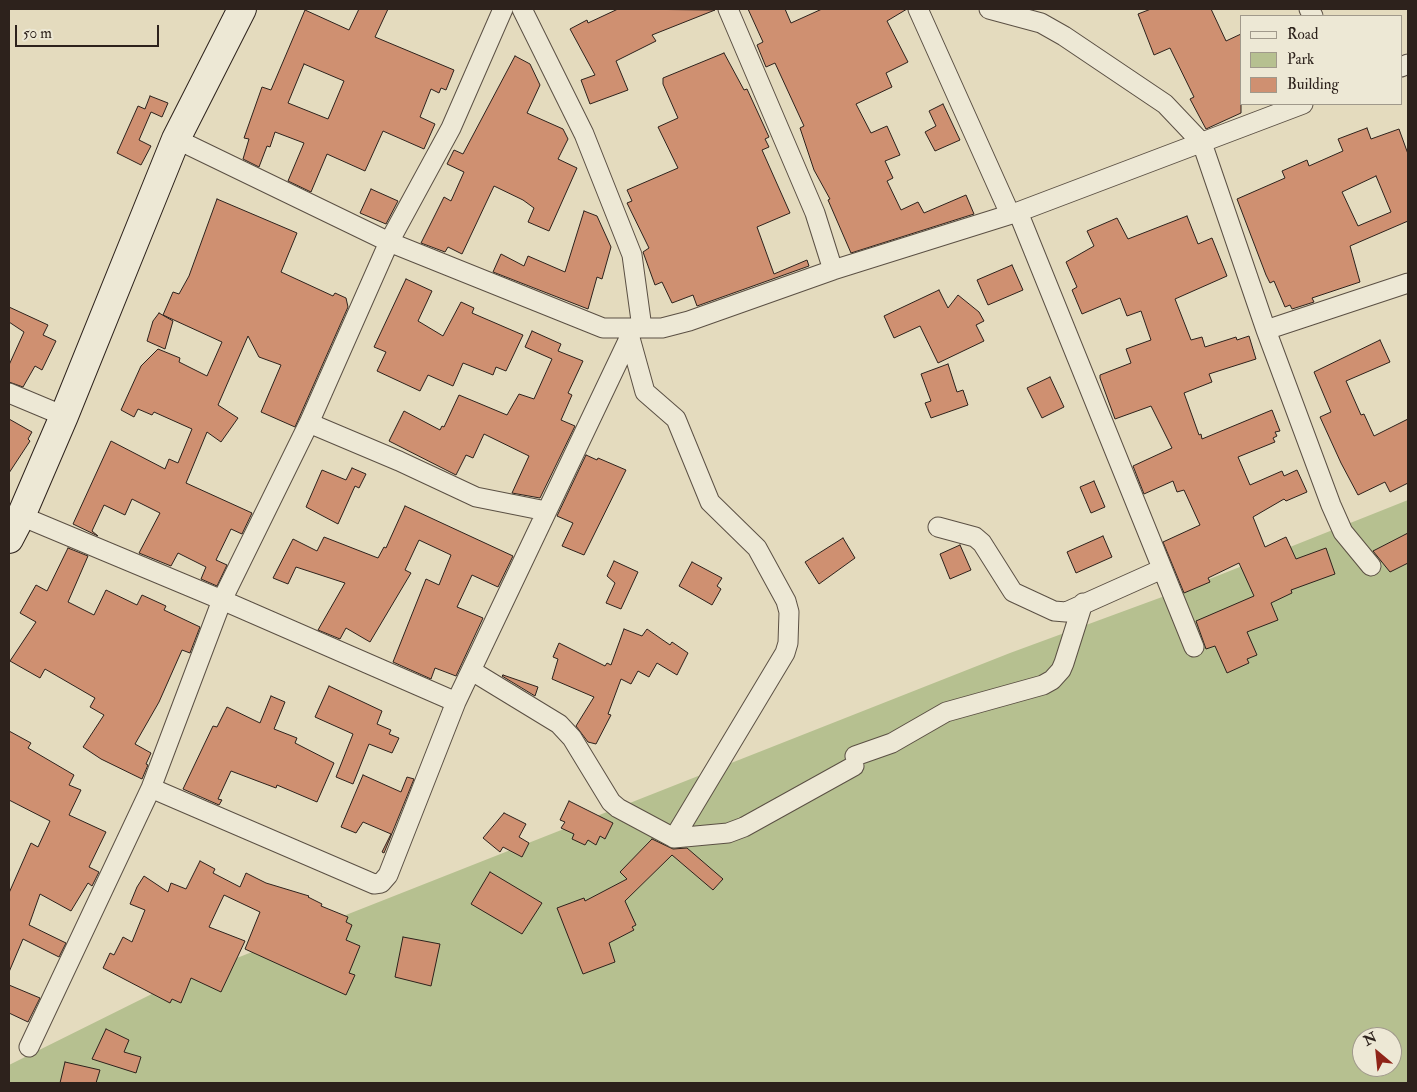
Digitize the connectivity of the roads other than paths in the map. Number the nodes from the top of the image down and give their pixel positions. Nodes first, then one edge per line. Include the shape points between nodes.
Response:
1 (242, 9) edge
2 (502, 9) edge
3 (522, 9) edge
4 (728, 9) edge
5 (918, 9) edge
6 (989, 9) edge
7 (1300, 105) edge
8 (176, 139) junction
9 (1202, 143) junction
10 (1014, 213) junction
11 (389, 242) junction
12 (833, 270) junction
13 (1408, 283) edge
14 (1266, 330) junction
15 (635, 331) junction
16 (9, 393) edge
17 (64, 416) junction
18 (309, 423) junction
19 (546, 512) junction
20 (938, 527) dead end
21 (15, 528) edge
22 (1371, 566) dead end
23 (1162, 569) junction
24 (222, 600) junction
25 (1083, 603) junction
26 (1194, 647) dead end
27 (472, 671) junction
28 (456, 702) junction
29 (151, 788) junction
30 (674, 838) junction
31 (30, 1047) dead end

1 - 8 main road
2 - 11 street via 452,128
3 - 15 street via 584,134 632,254
4 - 12 street via 815,213
5 - 10 street
6 - 9 street via 1041,23 1064,36 1165,104
7 - 9 street
8 - 11 street
8 - 17 main road
9 - 10 street
9 - 14 street
10 - 12 street
10 - 23 street
11 - 15 street via 603,328
11 - 18 street
12 - 15 street via 689,321
13 - 14 street
14 - 22 street via 1343,532
15 - 19 street
15 - 30 street via 645,392 676,418 710,502 757,548 789,612 785,654
16 - 17 street
17 - 21 main road
18 - 19 street via 476,497
18 - 24 street
19 - 27 street
20 - 25 street via 970,534 980,540 1018,596 1060,612
21 - 24 street
23 - 25 street
23 - 26 street
24 - 28 street
24 - 29 street
25 - 30 street via 1061,670 1043,686 946,712 744,827 728,833
27 - 28 street
27 - 30 street via 560,724 611,802
28 - 29 street via 388,875 381,883 374,884
29 - 31 street

